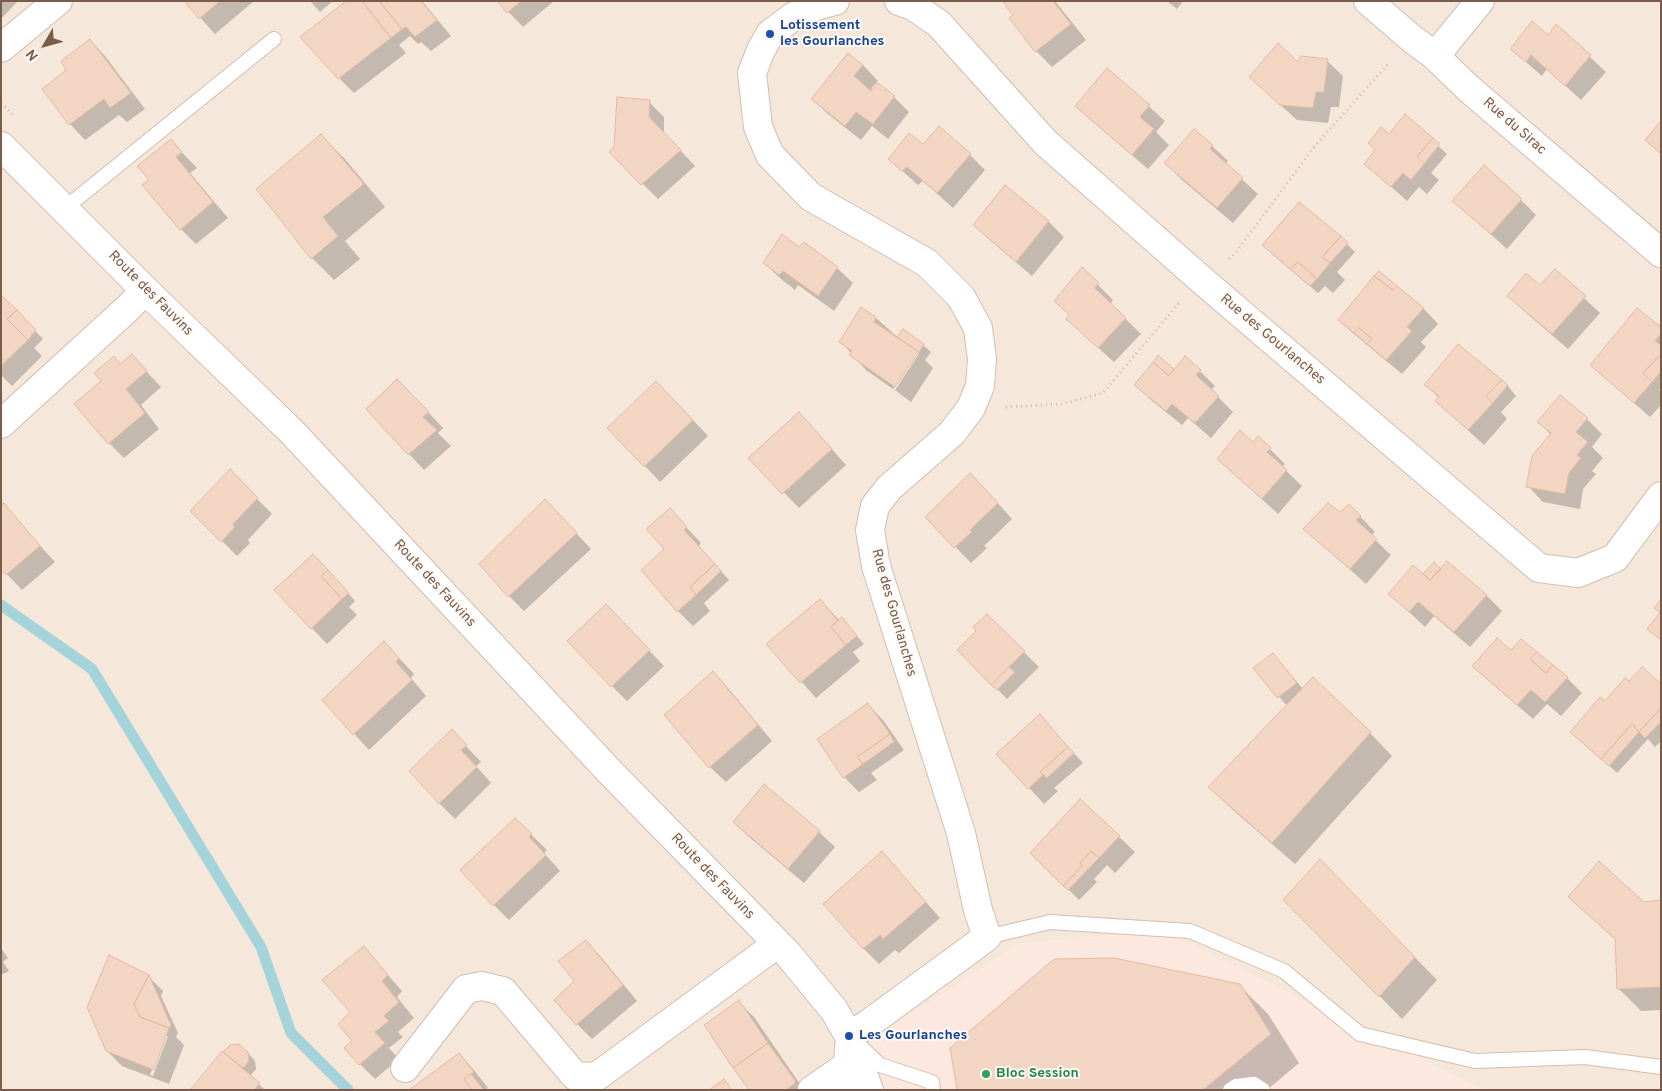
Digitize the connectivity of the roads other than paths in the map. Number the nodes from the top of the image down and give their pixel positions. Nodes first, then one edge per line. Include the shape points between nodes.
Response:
1 (58, 1) edge
2 (835, 1) edge
3 (900, 1) edge
4 (1368, 1) edge
5 (1480, 1) edge
6 (274, 39) dead end
7 (1, 48) edge
8 (1434, 56) junction
9 (4, 155) edge
10 (64, 209) junction
11 (1661, 253) edge
12 (145, 290) junction
13 (1, 424) edge
14 (1661, 496) edge
15 (987, 936) junction
16 (777, 944) junction
17 (849, 1036) junction
18 (1661, 1067) edge
19 (405, 1068) dead end
20 (847, 1078) edge
21 (812, 1090) edge
22 (869, 1090) edge
23 (933, 1090) edge
24 (1230, 1090) edge
25 (1263, 1090) edge

1 - 7 street
2 - 15 street, Rue des Gourlanches via 794,16 770,34 752,73 758,127 770,155 811,197 927,263 961,297 978,328 982,359 980,386 970,408 952,433 889,488 876,506 870,530 876,566 961,833
3 - 14 street, Rue des Gourlanches via 939,24 1053,149 1539,568 1578,573 1615,558
4 - 8 street, Rue du Sirac
5 - 8 street
6 - 10 lane
8 - 11 street, Rue du Sirac
9 - 10 street, Route des Fauvins
10 - 12 street, Route des Fauvins
12 - 13 street
12 - 16 street, Route des Fauvins via 291,431 610,772
15 - 17 street
15 - 18 lane via 1050,922 1190,931 1284,971 1360,1034 1475,1061 1585,1057
16 - 17 street, Route des Fauvins via 818,989
16 - 19 street via 596,1077 575,1076 503,991 482,986 466,989
17 - 20 street
17 - 22 street, Route des Fauvins
17 - 23 lane via 880,1065 932,1082
20 - 21 street
24 - 25 lane via 1254,1084

